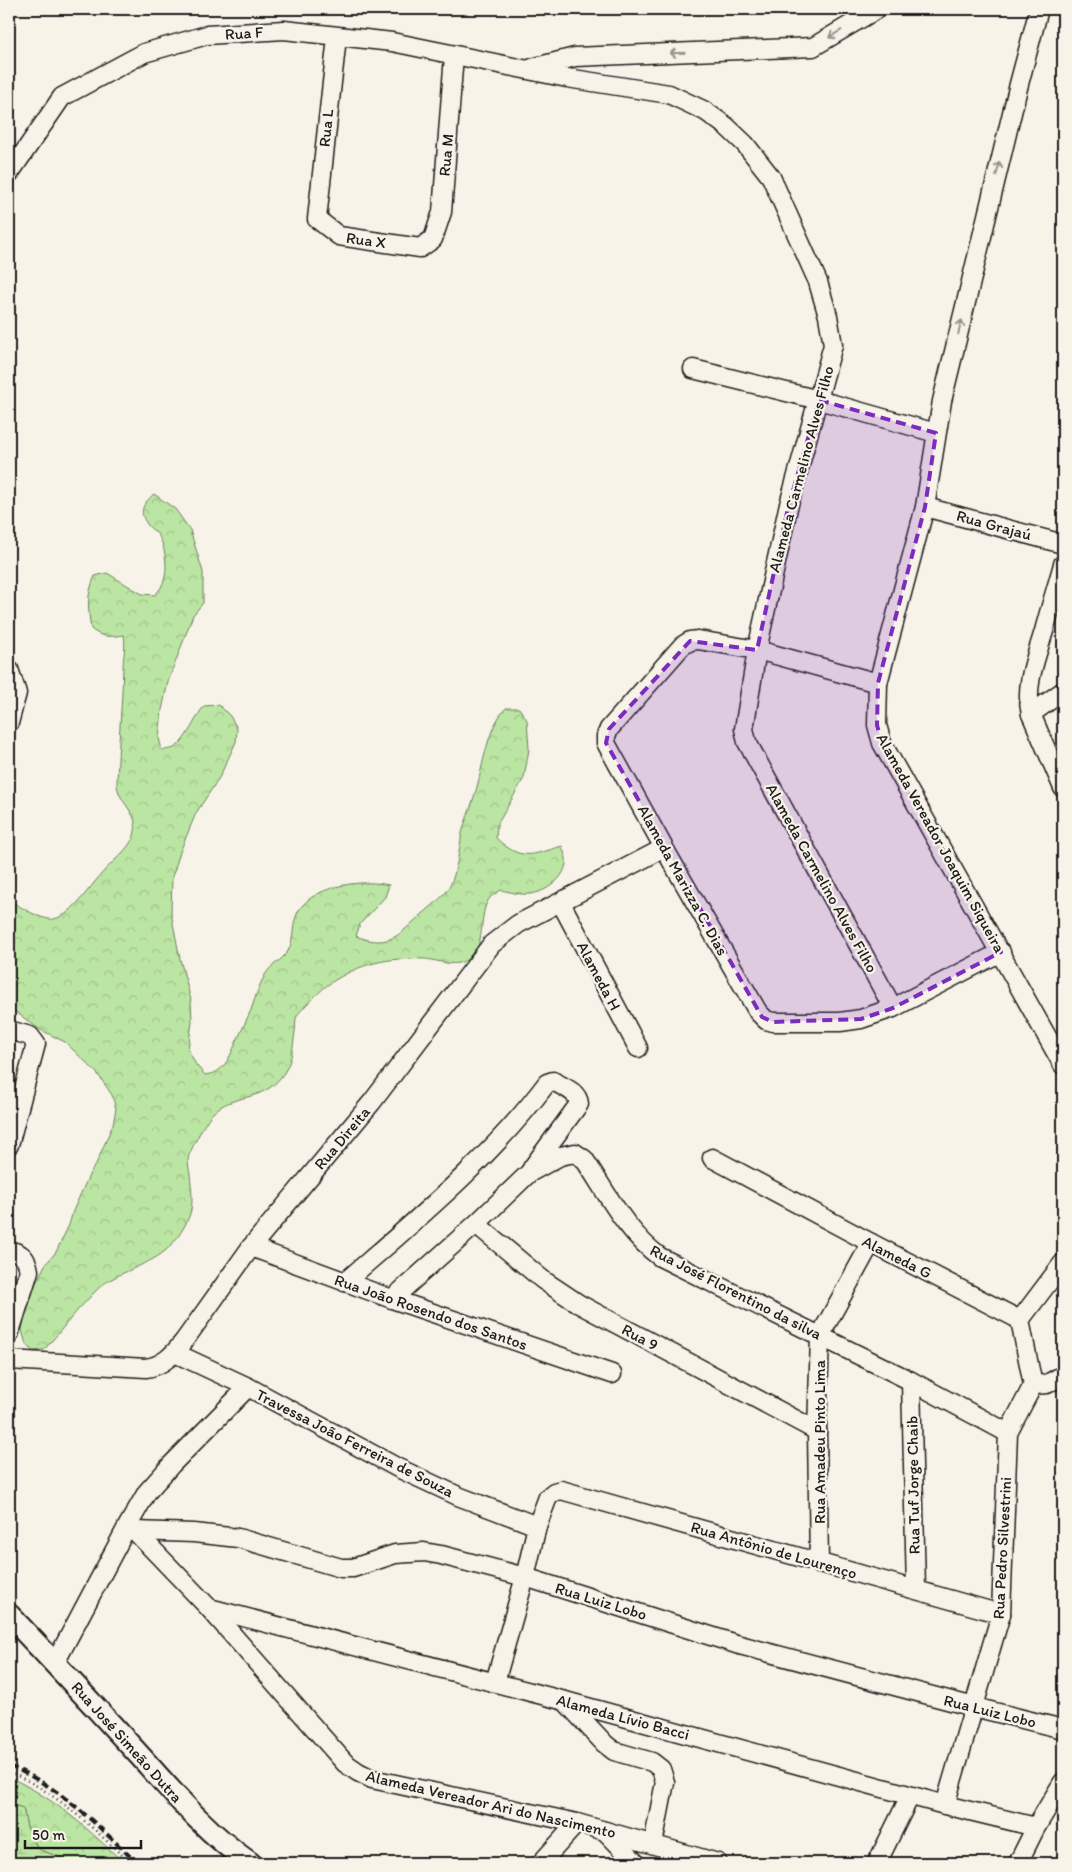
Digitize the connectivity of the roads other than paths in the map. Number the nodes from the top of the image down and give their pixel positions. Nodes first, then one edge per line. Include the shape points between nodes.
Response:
1 (877, 9) edge
2 (1039, 9) edge
3 (337, 37) junction
4 (454, 55) junction
5 (529, 69) junction
6 (9, 174) edge
7 (317, 219) joint
8 (420, 248) joint
9 (692, 370) dead end
10 (819, 400) junction
11 (936, 433) junction
12 (925, 507) junction
13 (1063, 544) edge
14 (1063, 564) edge
15 (757, 650) junction
16 (9, 670) edge
17 (878, 683) junction
18 (1063, 691) edge
19 (1031, 714) junction
20 (9, 723) edge
21 (1063, 788) edge
22 (664, 848) junction
23 (560, 903) junction
24 (1001, 952) junction
25 (893, 1008) junction
26 (9, 1030) edge
27 (638, 1048) dead end
28 (1063, 1065) edge
29 (9, 1145) edge
30 (712, 1158) dead end
31 (529, 1173) junction
32 (476, 1224) junction
33 (871, 1243) junction
34 (251, 1247) junction
35 (9, 1250) edge
36 (1063, 1263) edge
37 (344, 1282) junction
38 (392, 1299) junction
39 (1020, 1320) junction
40 (9, 1335) edge
41 (820, 1336) junction
42 (175, 1353) junction
43 (9, 1360) edge
44 (612, 1374) dead end
45 (1063, 1374) edge
46 (911, 1381) junction
47 (1048, 1384) edge
48 (248, 1388) junction
49 (817, 1431) junction
50 (1008, 1433) junction
51 (537, 1526) junction
52 (131, 1529) junction
53 (819, 1564) junction
54 (525, 1577) junction
55 (916, 1589) junction
56 (209, 1608) junction
57 (1001, 1614) junction
58 (9, 1615) edge
59 (55, 1663) junction
60 (495, 1682) junction
61 (565, 1701) junction
62 (974, 1707) junction
63 (1063, 1729) edge
64 (1063, 1782) edge
65 (910, 1796) junction
66 (945, 1805) junction
67 (577, 1823) junction
68 (1036, 1827) junction
69 (604, 1829) junction
70 (653, 1844) junction
71 (250, 1863) edge
72 (541, 1863) edge
73 (636, 1863) edge
74 (718, 1863) edge
75 (877, 1863) edge
76 (1018, 1863) edge

1 -> 5 street via 813,48 575,57
11 -> 2 street, Alameda Vereador Joaquim Siqueira
3 - 4 street, Rua F via 392,42
3 - 6 street, Rua F via 284,30 207,35 144,54 62,97
3 - 7 street, Rua L
4 - 5 street, Rua F
4 - 8 street, Rua M via 442,212 433,239
5 - 10 street, Alameda Carmelino Alves Filho via 669,94 705,111 745,144 771,177 818,282 828,316 834,345
7 - 8 street, Rua X via 339,236
9 - 10 street
10 - 11 street
10 - 15 street, Alameda Carmelino Alves Filho via 788,508
11 - 12 street, Alameda Vereador Joaquim Siqueira
12 - 13 street, Rua Grajaú
12 - 17 street, Alameda Vereador Joaquim Siqueira
14 - 19 street via 1033,666 1028,703
15 - 17 street
15 - 22 street, Alameda Marizza C. Dias via 690,641 682,646 606,736 606,743
15 - 25 street, Alameda Carmelino Alves Filho via 744,729 747,742
16 - 20 street via 17,693
17 - 24 street, Alameda Vereador Joaquim Siqueira via 877,725 882,742
18 - 19 street
19 - 21 street
22 - 23 street, Rua Direita
22 - 25 street, Alameda Marizza C. Dias via 758,1012 766,1020 840,1022
23 - 27 street, Alameda H
23 - 34 street, Rua Direita via 518,924 492,944 372,1102
24 - 25 street
24 - 28 street, Alameda Vereador Joaquim Siqueira
26 - 29 street via 30,1036 36,1044
30 - 33 street, Alameda G
31 - 32 street, Rua José Florentino da silva
31 - 37 street via 579,1104 577,1096 553,1081 547,1083 494,1146 425,1212
31 - 41 street, Rua José Florentino da silva via 560,1156 579,1154 644,1246 660,1257
32 - 38 street, Rua José Florentino da silva
32 - 49 street, Rua 9 via 543,1280 579,1304
33 - 39 street, Alameda G
33 - 41 street, Rua Amadeu Pinto Lima
34 - 37 street, Rua João Rosendo dos Santos
34 - 42 street, Rua Direita
35 - 40 street via 22,1255 28,1262 29,1271
36 - 39 street
37 - 38 street, Rua João Rosendo dos Santos
38 - 44 street, Rua João Rosendo dos Santos
39 - 47 street
41 - 46 street, Rua José Florentino da silva
41 - 49 street, Rua Amadeu Pinto Lima
42 - 43 street, Rua Direita via 156,1367 146,1368
42 - 48 street, Travessa João Ferreira de Souza
45 - 47 street
46 - 50 street, Rua José Florentino da silva
46 - 55 street, Rua Tuf Jorge Chaib
47 - 50 street, Rua Pedro Silvestrini
48 - 51 street, Travessa João Ferreira de Souza via 398,1468 458,1496
48 - 52 street via 147,1492
49 - 53 street, Rua Amadeu Pinto Lima
50 - 57 street, Rua Pedro Silvestrini
51 - 53 street, Rua Antônio de Lourenço via 548,1497 561,1490
51 - 54 street
52 - 54 street, Rua Luiz Lobo via 238,1538 341,1568 354,1568 395,1554 424,1552
52 - 56 street, Alameda Vereador Ari do Nascimento
52 - 59 street
53 - 55 street, Rua Antônio de Lourenço
54 - 60 street
54 - 62 street, Rua Luiz Lobo via 736,1644
55 - 57 street, Rua Antônio de Lourenço
56 - 60 street, Alameda Lívio Bacci
56 - 67 street, Alameda Vereador Ari do Nascimento via 345,1763 358,1772 372,1779
57 - 62 street, Rua Pedro Silvestrini
58 - 59 main road, Rua José Simeão Dutra
59 - 71 main road, Rua José Simeão Dutra via 196,1818
60 - 61 street, Alameda Lívio Bacci
61 - 65 street, Alameda Lívio Bacci
61 - 70 street via 604,1744 652,1762 661,1769 665,1782
62 - 63 street, Rua Luiz Lobo
62 - 66 street, Rua Pedro Silvestrini
64 - 68 street
65 - 66 street, Alameda Lívio Bacci
65 - 75 street
66 - 68 street, Alameda Lívio Bacci
67 - 69 street, Alameda Vereador Ari do Nascimento
67 - 72 street
68 - 76 street
69 - 70 street, Alameda Vereador Ari do Nascimento
69 - 73 street
70 - 74 street, Alameda Vereador Ari do Nascimento

